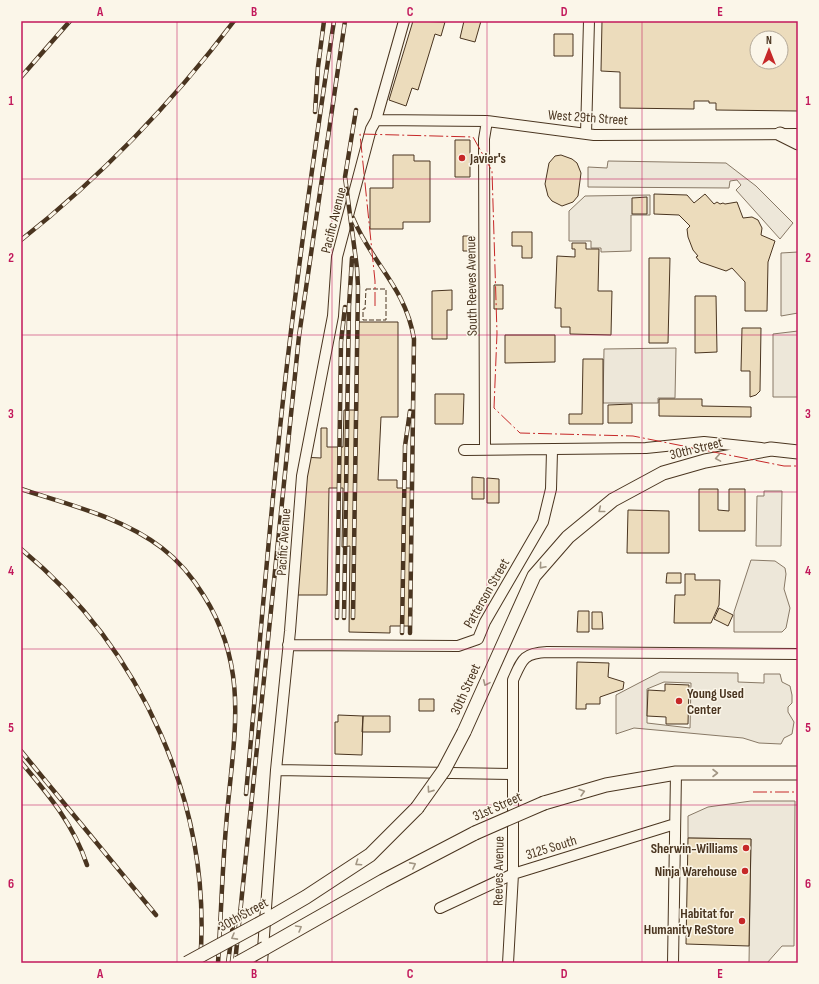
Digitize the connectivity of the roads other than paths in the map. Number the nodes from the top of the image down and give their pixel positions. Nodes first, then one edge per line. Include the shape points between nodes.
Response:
1 (404, 21) edge
2 (588, 21) edge
3 (488, 122) junction
4 (374, 125) junction
5 (586, 134) junction
6 (780, 134) junction
7 (798, 134) edge
8 (798, 143) edge
9 (464, 450) dead end
10 (485, 450) junction
11 (770, 450) junction
12 (552, 451) junction
13 (798, 452) edge
14 (288, 645) junction
15 (798, 654) edge
16 (276, 770) junction
17 (676, 773) junction
18 (798, 773) edge
19 (513, 774) junction
20 (675, 824) junction
21 (513, 874) junction
22 (440, 908) dead end
23 (187, 963) edge
24 (238, 963) edge
25 (262, 963) edge
26 (508, 963) edge
27 (673, 963) edge

1 - 4 street, Pacific Avenue
2 - 5 street
3 - 4 street, West 29th Street
3 - 5 street, West 29th Street
3 - 10 street, South Reeves Avenue via 484,139
4 - 14 street, Pacific Avenue via 337,257 333,316 302,476
5 - 6 street, West 29th Street
6 - 7 street, West 29th Street
6 - 8 main road
9 - 10 street, 30th Street
10 - 12 street, 30th Street
11 - 12 street, 30th Street via 704,442 646,448
11 - 13 main road, 30th Street
11 -> 23 main road, 30th Street, bridge via 705,461 663,473 613,500 568,537 534,576 464,732 444,770 417,808 370,855 306,897
12 - 14 street, Patterson Street via 551,489 543,522 485,622 478,639 458,646
14 - 16 street, Pacific Avenue
15 - 19 street, Reeves Avenue via 532,652 521,662 513,680
16 - 19 street, 31st Street
16 - 25 street, Pacific Avenue
17 -> 18 main road, 31st Street
17 - 20 street
24 -> 17 main road, 31st Street, bridge via 476,832 544,802 606,785
19 - 21 street, Reeves Avenue
20 - 21 street, 3125 South
20 - 27 street
21 - 22 street, 3125 South
21 - 26 street, Reeves Avenue

